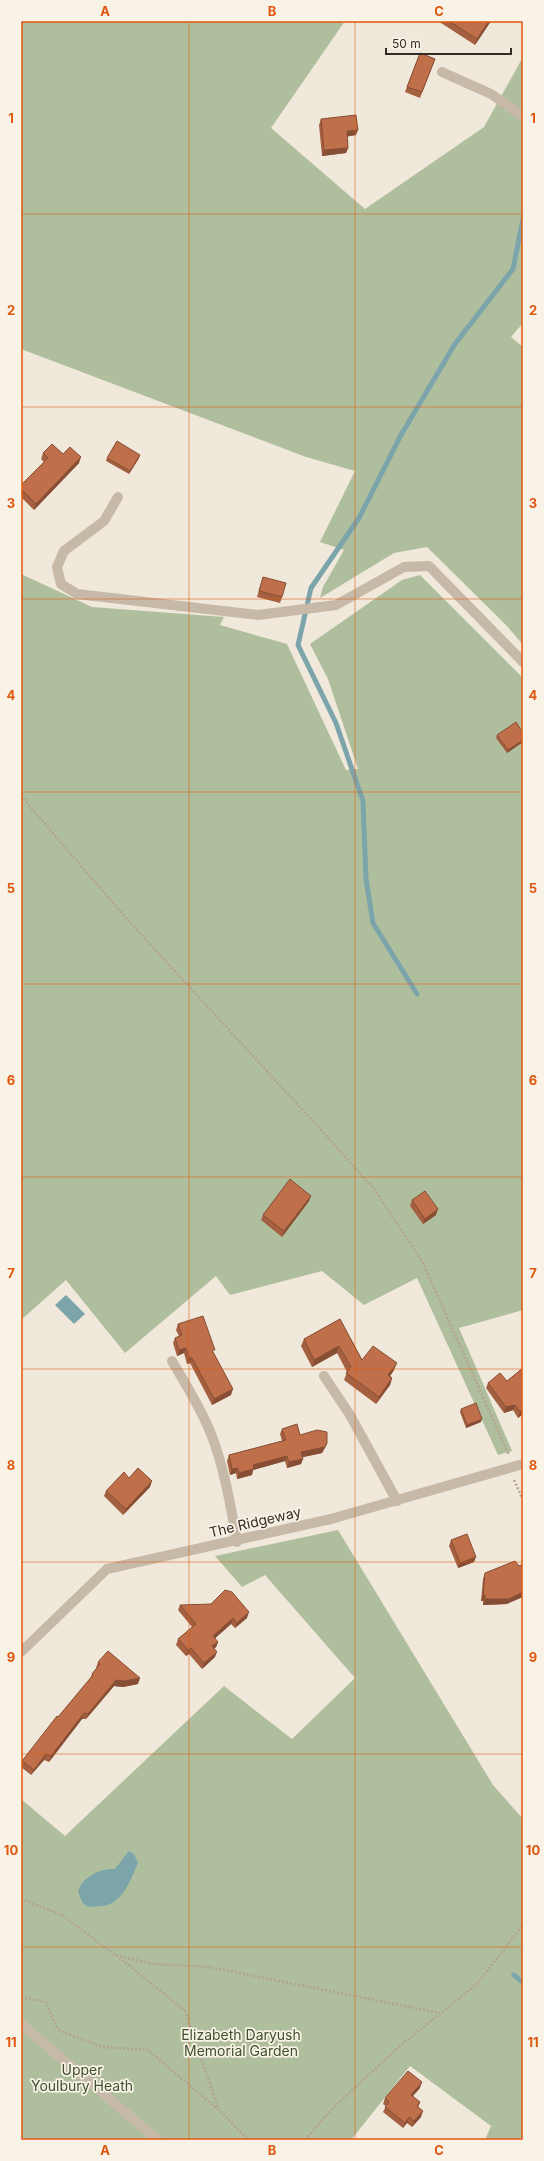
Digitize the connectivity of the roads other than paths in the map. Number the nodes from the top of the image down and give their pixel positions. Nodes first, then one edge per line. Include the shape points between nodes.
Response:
1 (442, 72) dead end
2 (523, 116) edge
3 (118, 497) dead end
4 (523, 662) edge
5 (172, 1361) dead end
6 (324, 1376) dead end
7 (516, 1466) edge
8 (397, 1501) junction
9 (237, 1542) junction
10 (21, 1652) edge
11 (21, 2024) edge
12 (158, 2140) edge

1 - 2 street via 491,94
3 - 4 street via 104,521 64,551 57,567 61,584 77,594 258,615 336,605 404,567 429,566
5 - 9 street via 199,1406 212,1436
6 - 8 street via 350,1415
7 - 8 street, The Ridgeway
8 - 9 street, The Ridgeway
9 - 10 street, The Ridgeway via 107,1569
11 - 12 street

